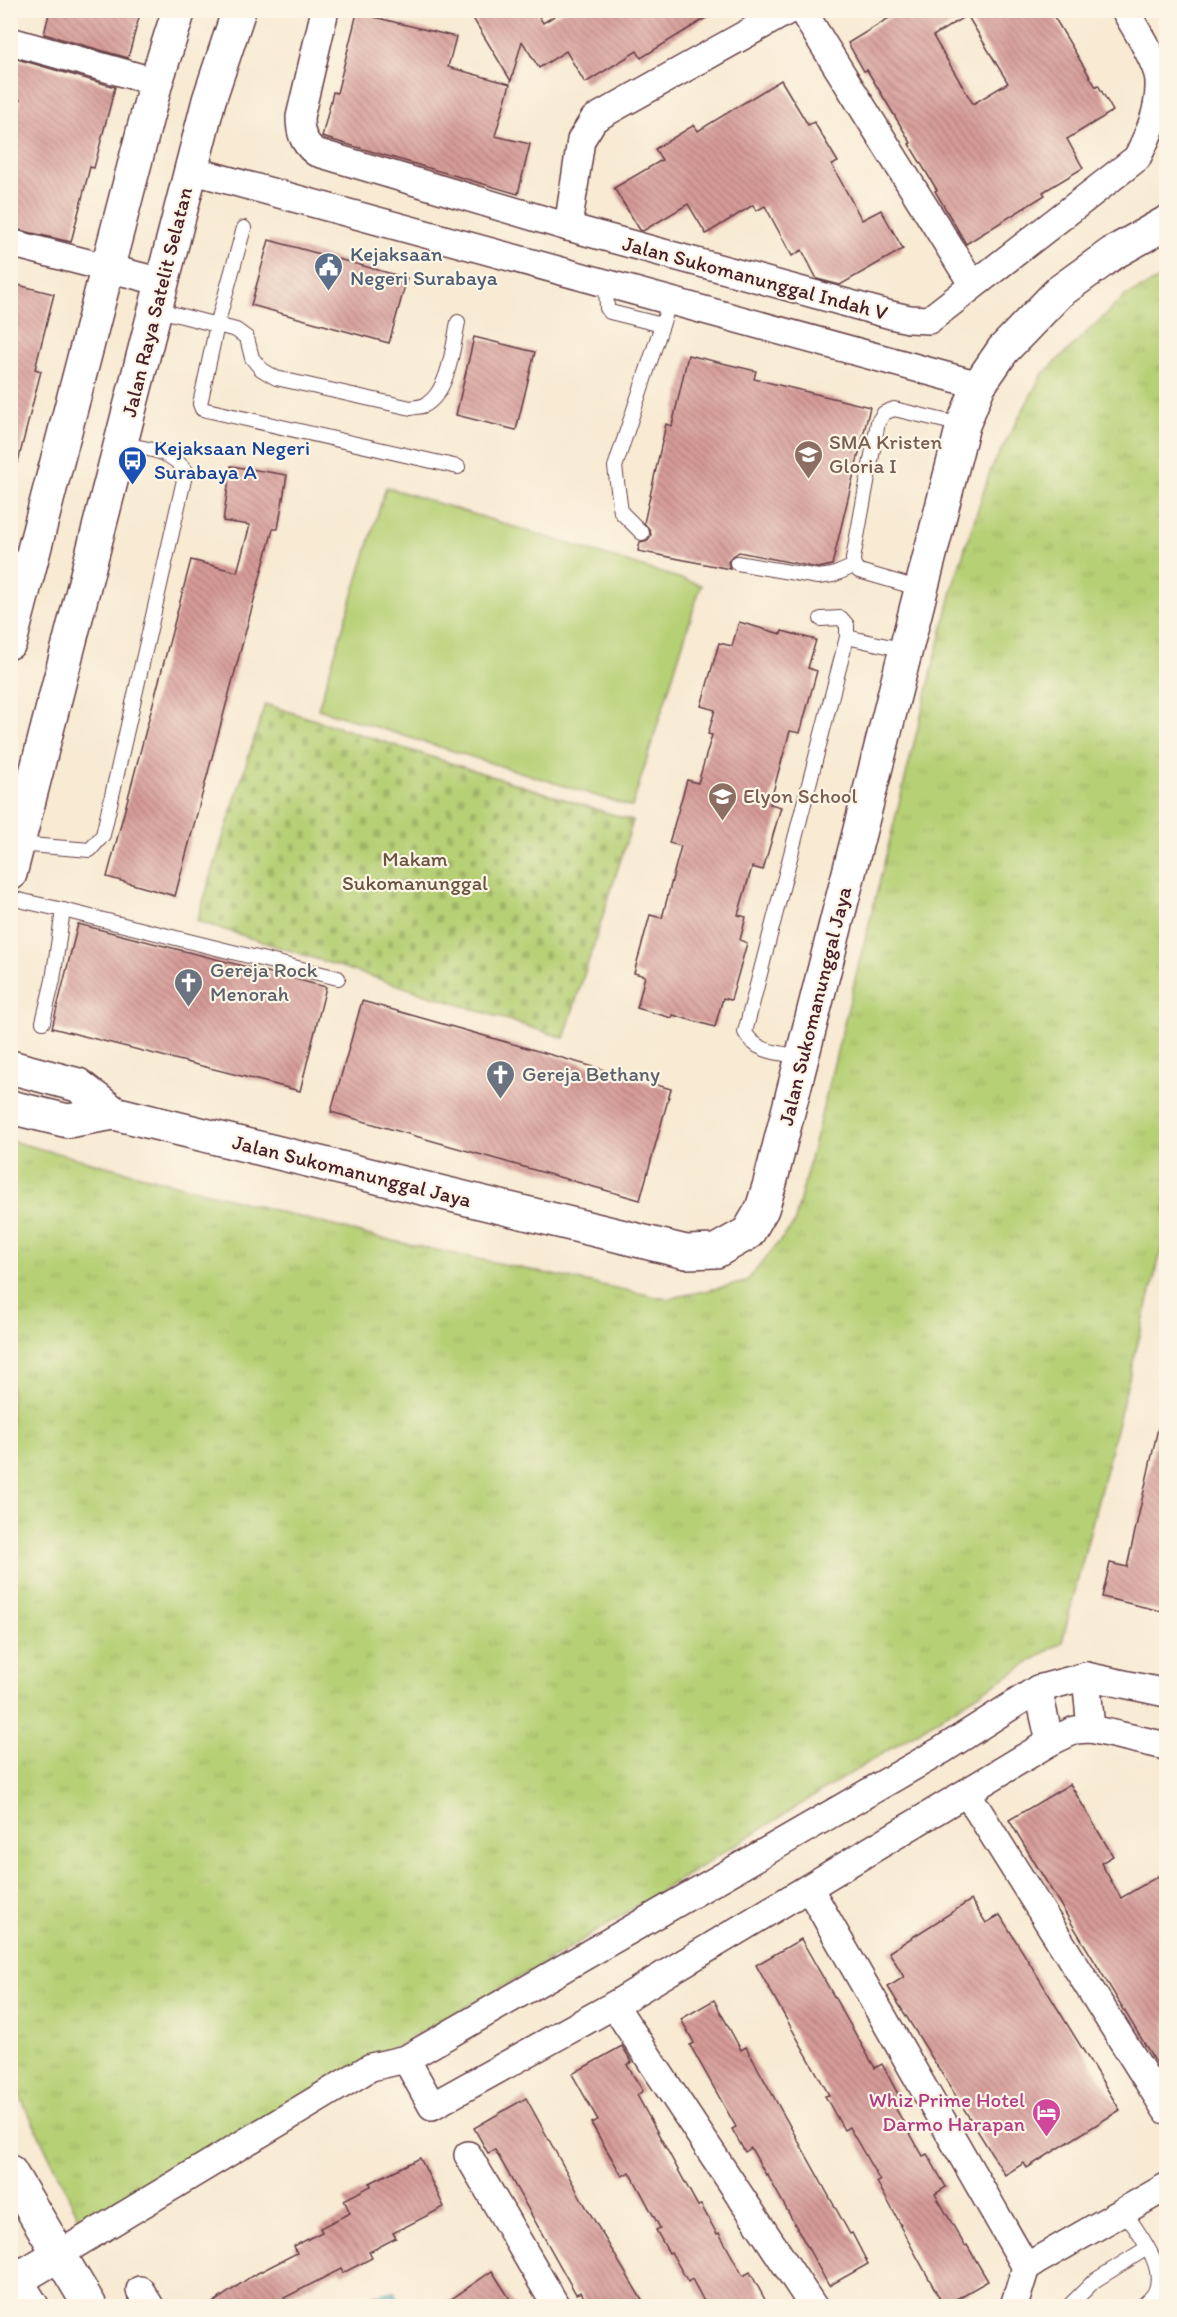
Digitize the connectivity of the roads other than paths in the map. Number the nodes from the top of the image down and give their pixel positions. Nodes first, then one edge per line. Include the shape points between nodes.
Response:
1 (179, 10) edge
2 (239, 10) edge
3 (325, 10) edge
4 (789, 10) edge
5 (802, 10) edge
6 (1125, 10) edge
7 (10, 41) edge
8 (156, 82) junction
9 (191, 170) junction
10 (1167, 223) edge
11 (568, 227) junction
12 (244, 228) dead end
13 (10, 243) edge
14 (106, 268) junction
15 (973, 285) junction
16 (158, 296) junction
17 (666, 313) junction
18 (458, 322) dead end
19 (217, 325) junction
20 (979, 385) junction
21 (963, 425) junction
22 (121, 444) junction
23 (458, 466) dead end
24 (642, 533) dead end
25 (737, 563) dead end
26 (854, 566) junction
27 (921, 589) junction
28 (821, 619) dead end
29 (847, 637) junction
30 (10, 642) edge
31 (905, 650) junction
32 (14, 859) edge
33 (10, 898) edge
34 (63, 910) junction
35 (338, 978) dead end
36 (43, 1022) dead end
37 (802, 1057) junction
38 (10, 1067) edge
39 (10, 1107) edge
40 (114, 1113) junction
41 (1086, 1676) junction
42 (1038, 1689) junction
43 (1167, 1693) edge
44 (1092, 1728) junction
45 (1050, 1743) junction
46 (1167, 1746) edge
47 (967, 1793) junction
48 (809, 1888) junction
49 (614, 2005) junction
50 (406, 2059) junction
51 (1167, 2110) edge
52 (468, 2155) dead end
53 (10, 2172) edge
54 (1167, 2187) edge
55 (1125, 2212) junction
56 (1147, 2248) junction
57 (58, 2254) junction
58 (1026, 2267) junction
59 (20, 2286) edge
60 (90, 2307) edge
61 (556, 2307) edge
62 (813, 2307) edge
63 (1014, 2307) edge
64 (1069, 2307) edge
65 (1142, 2307) edge

1 - 8 street
2 - 9 street, Jalan Raya Satelit Selatan
3 - 11 street, Jalan Sukomanunggal Indah V via 300,117 304,143 315,152
4 - 11 street via 594,119 581,140
5 - 15 street
6 - 15 street, Jalan Sukomanunggal Indah V via 1160,80 1156,114 1137,158
7 - 8 street
8 - 14 street
9 - 16 street, Jalan Raya Satelit Selatan
9 - 17 street via 606,284
10 - 20 street, Jalan Sukomanunggal Jaya via 1113,253 1059,292 1003,350
11 - 15 street, Jalan Sukomanunggal Indah V via 909,319 929,320
12 - 19 lane
13 - 14 street
14 - 16 street
14 - 30 street
16 - 19 lane
16 - 22 street, Jalan Raya Satelit Selatan
17 - 20 street
17 - 24 lane via 615,467 621,512
18 - 19 lane via 446,376 435,396 424,406 411,408 276,378 252,358 247,338
19 - 23 lane via 202,408
20 - 21 street, Jalan Sukomanunggal Jaya
21 - 26 lane via 894,409 884,413 878,422
21 - 27 street, Jalan Sukomanunggal Jaya
22 - 32 street, Jalan Raya Satelit Selatan
22 - 32 lane via 159,452 177,460 186,471 103,835 90,850
25 - 26 lane via 818,577
26 - 27 lane
27 - 31 street, Jalan Sukomanunggal Jaya
28 - 29 lane via 845,620
29 - 31 lane
29 - 37 lane via 745,1032 750,1042 760,1048
31 - 37 street, Jalan Sukomanunggal Jaya
33 - 34 lane
34 - 35 lane
34 - 36 lane
37 - 40 street, Jalan Sukomanunggal Jaya via 762,1209 748,1233 716,1251 686,1252
38 - 40 street, Jalan Sukomanunggal Jaya via 78,1085
39 - 40 street, Jalan Sukomanunggal Jaya via 68,1121
41 - 42 street
41 - 43 street
41 - 44 street
42 - 45 street
42 - 50 street via 942,1750
44 - 45 street via 1075,1730
44 - 46 street
45 - 47 street
47 - 48 street
47 - 51 street
48 - 49 street
48 - 58 street
49 - 50 street via 432,2106
49 - 62 street
50 - 57 street via 371,2067
52 - 61 street
53 - 57 street
54 - 55 street
55 - 56 lane
55 - 58 street
56 - 64 lane via 1094,2281
56 - 65 lane via 1158,2282 1154,2295
57 - 59 street
57 - 60 street
58 - 63 street

